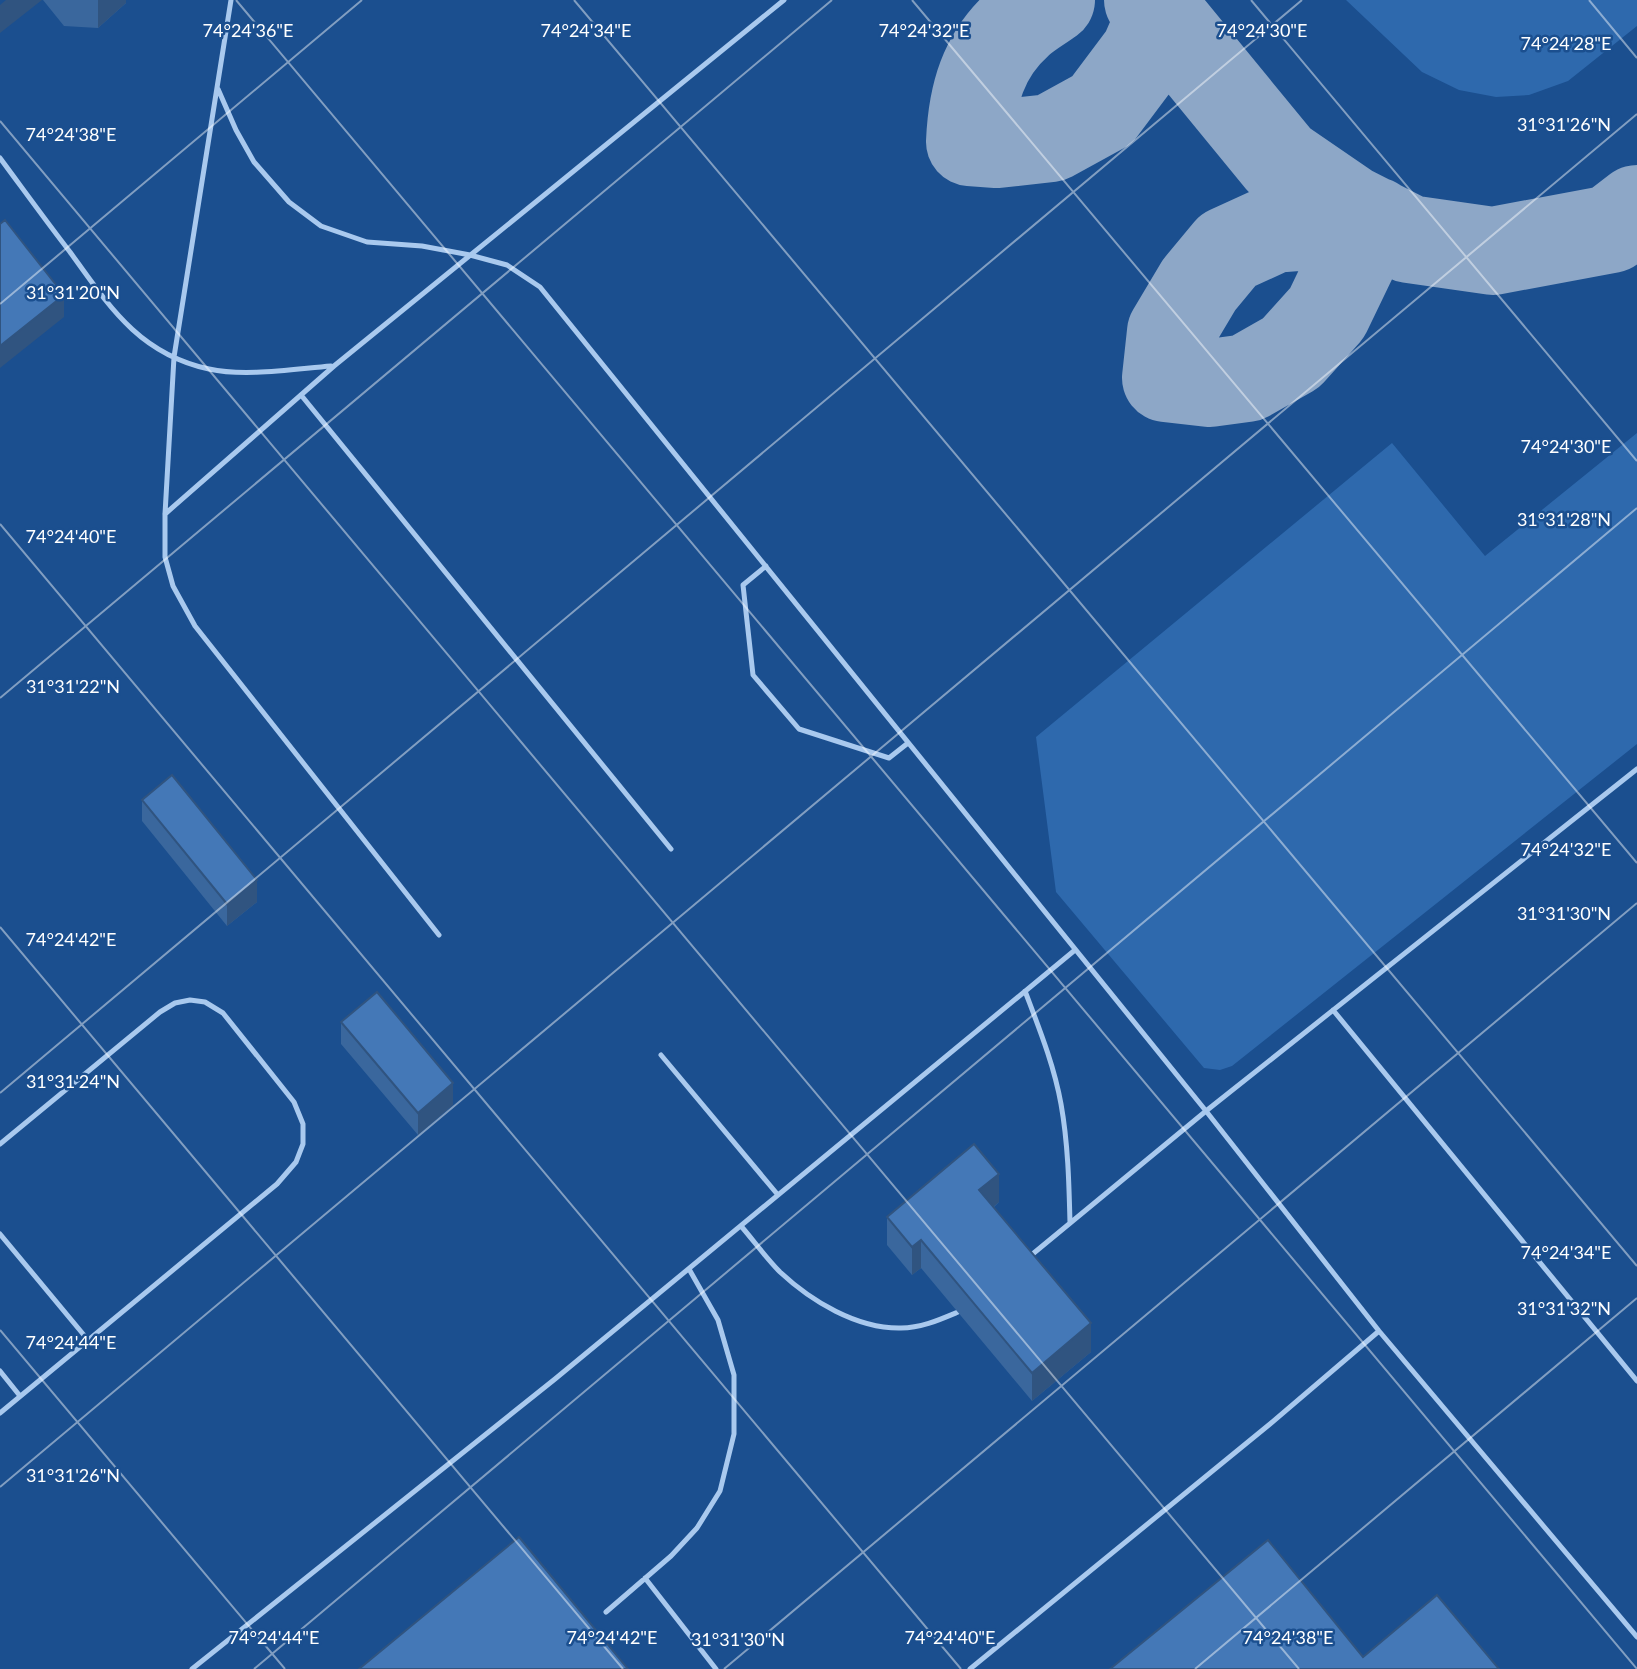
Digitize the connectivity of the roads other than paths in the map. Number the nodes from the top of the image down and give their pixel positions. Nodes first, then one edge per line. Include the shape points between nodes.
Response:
1 (232, 0) edge
2 (784, 0) edge
3 (218, 89) junction
4 (0, 158) edge
5 (470, 255) junction
6 (174, 357) junction
7 (334, 366) junction
8 (301, 395) junction
9 (165, 514) junction
10 (766, 566) junction
11 (908, 743) junction
12 (1637, 769) edge
13 (671, 849) dead end
14 (439, 935) dead end
15 (1075, 950) junction
16 (1025, 990) junction
17 (1334, 1010) junction
18 (661, 1055) dead end
19 (1206, 1111) junction
20 (0, 1144) edge
21 (778, 1195) junction
22 (1070, 1223) junction
23 (741, 1226) junction
24 (0, 1234) edge
25 (1018, 1265) edge
26 (689, 1269) junction
27 (958, 1312) edge
28 (1379, 1331) junction
29 (88, 1340) junction
30 (0, 1371) edge
31 (1637, 1381) edge
32 (20, 1396) junction
33 (0, 1413) edge
34 (645, 1578) junction
35 (606, 1612) dead end
36 (1637, 1637) edge
37 (192, 1669) edge
38 (716, 1669) edge
39 (970, 1669) edge

1 - 3 lane
2 - 5 lane
3 - 5 lane via 254,163 289,202 320,226 367,242
3 - 6 lane
4 - 6 lane via 109,306 131,330
5 - 7 lane
5 - 10 lane via 507,265 540,287
6 - 7 lane via 232,372
6 - 9 lane
7 - 8 lane
8 - 9 lane
8 - 13 lane
9 - 14 lane via 165,557 173,586 195,626
10 - 11 lane
10 - 11 lane via 743,585 753,675 799,729 889,758
11 - 15 lane
12 - 17 lane
15 - 16 lane
15 - 19 lane
16 - 21 lane
16 - 22 lane via 1061,1104 1069,1163
17 - 19 lane
17 - 31 lane
18 - 21 lane
19 - 22 lane
19 - 28 lane
20 - 29 lane via 160,1012 190,1000 205,1002 223,1013 294,1102 303,1124 303,1144 296,1162 277,1184
21 - 23 lane
22 - 25 lane
23 - 26 lane
23 - 27 lane via 780,1272 809,1295 866,1324 926,1325
24 - 29 lane
26 - 34 lane via 718,1320 734,1375 734,1434 720,1491 697,1528
26 - 37 lane
28 - 36 lane
28 - 39 lane
29 - 32 lane
30 - 32 lane
32 - 33 lane
34 - 35 lane
34 - 38 lane

